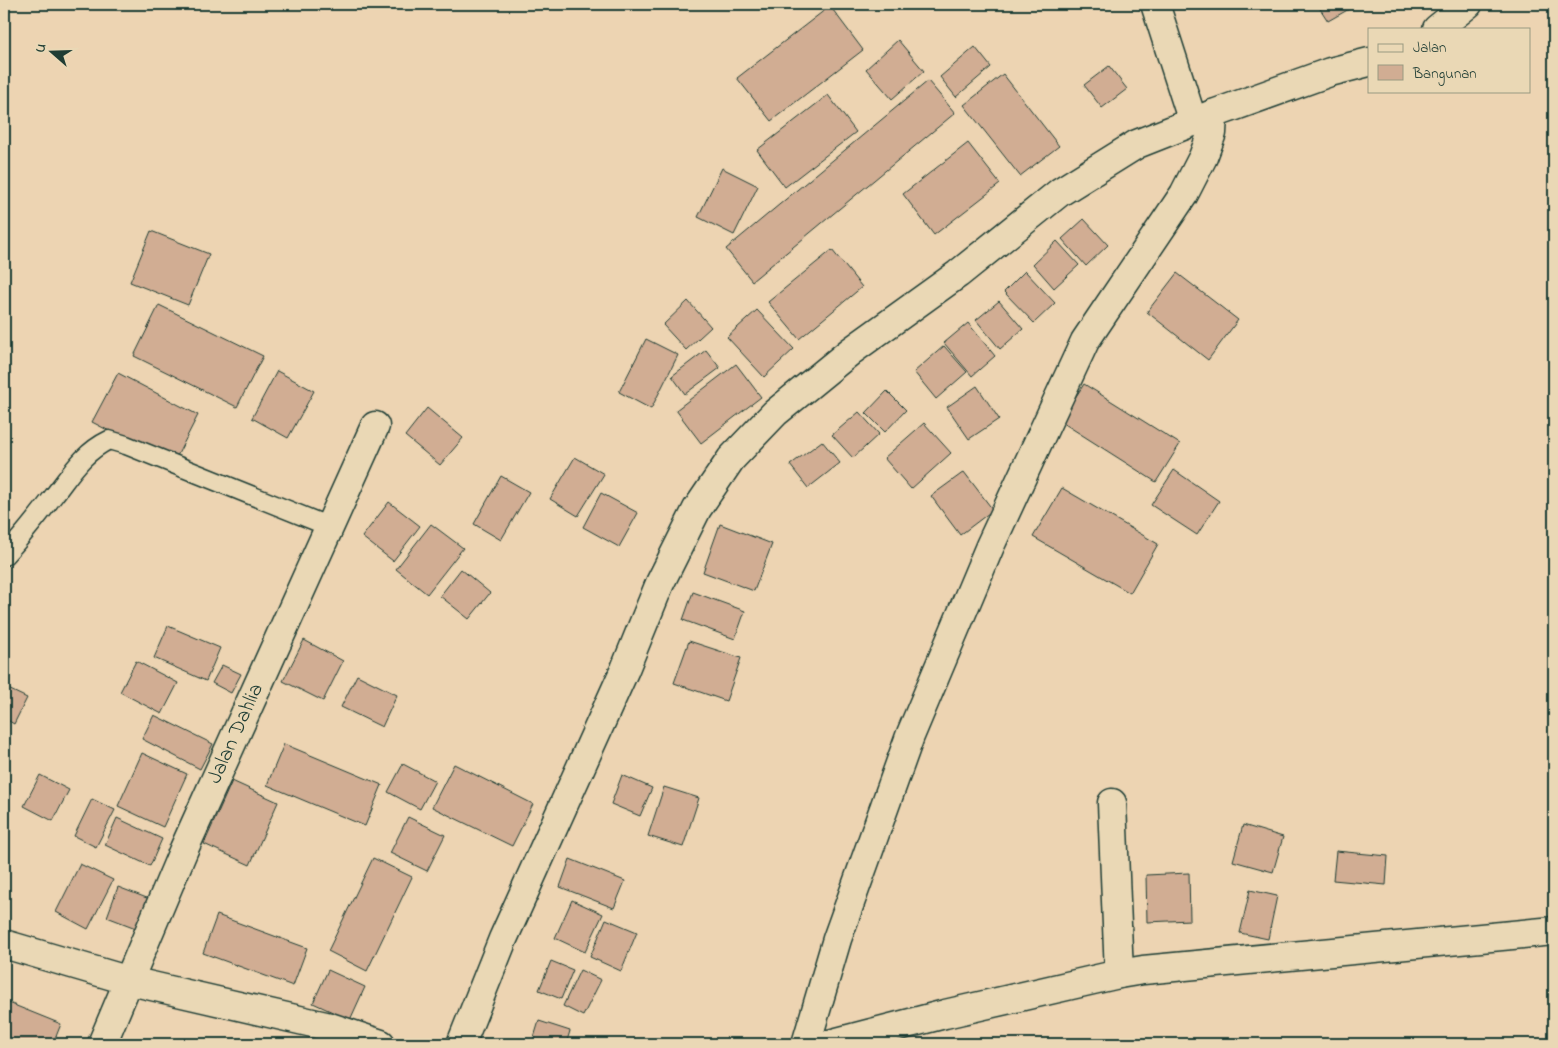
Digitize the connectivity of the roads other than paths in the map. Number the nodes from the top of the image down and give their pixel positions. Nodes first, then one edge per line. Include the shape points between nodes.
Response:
1 (1155, 4) edge
2 (1468, 4) edge
3 (1438, 28) edge
4 (1368, 62) edge
5 (1203, 118) junction
6 (375, 426) dead end
7 (330, 527) junction
8 (4, 556) edge
9 (1112, 803) dead end
10 (1554, 931) edge
11 (4, 944) edge
12 (1119, 974) junction
13 (130, 981) junction
14 (102, 1044) edge
15 (381, 1044) edge
16 (461, 1044) edge
17 (806, 1044) edge
18 (828, 1044) edge

1 - 5 street
2 - 3 street
4 - 5 street via 1330,72
5 - 16 street via 1137,144 1060,192 775,413 731,459 697,509 660,583 625,670 503,940
5 - 17 street via 1212,133 1203,157 1184,194 1085,341 990,546 910,736 837,938
6 - 7 street, Jalan Dahlia
7 - 8 lane via 109,440 83,458
7 - 13 street, Jalan Dahlia via 184,849
9 - 12 street
10 - 12 street via 1212,962
11 - 13 street
12 - 18 street
13 - 14 street, Jalan Dahlia
13 - 15 street via 330,1027

